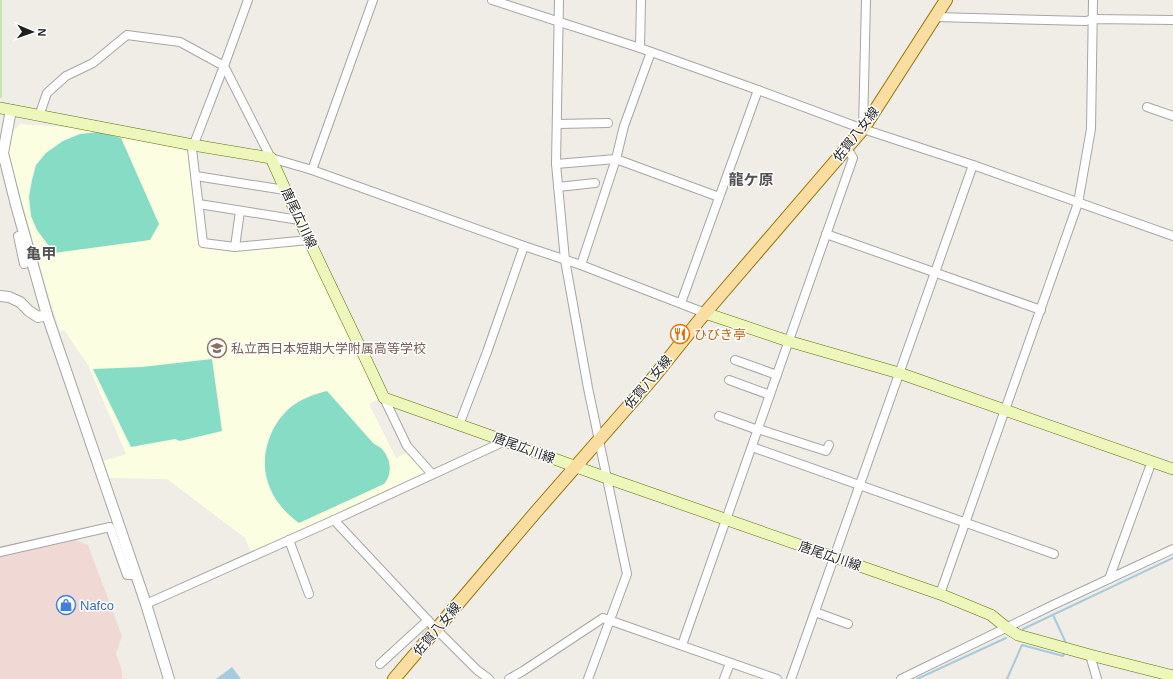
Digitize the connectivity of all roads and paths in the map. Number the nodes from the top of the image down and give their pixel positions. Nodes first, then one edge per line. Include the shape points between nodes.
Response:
1 (248, 0) edge
2 (373, 0) edge
3 (492, 0) edge
4 (559, 0) edge
5 (641, 0) edge
6 (866, 0) edge
7 (946, 0) edge
8 (1093, 0) edge
9 (936, 17) junction
10 (1093, 19) junction
11 (1173, 20) edge
12 (558, 21) junction
13 (640, 48) junction
14 (651, 52) junction
15 (224, 66) junction
16 (758, 90) junction
17 (1147, 107) dead end
18 (5, 109) edge
19 (39, 116) junction
20 (1173, 116) edge
21 (608, 123) dead end
22 (557, 124) junction
23 (863, 129) junction
24 (193, 145) junction
25 (847, 148) junction
26 (271, 158) junction
27 (616, 159) junction
28 (556, 164) junction
29 (973, 165) junction
30 (312, 170) junction
31 (196, 176) junction
32 (594, 183) dead end
33 (558, 187) junction
34 (286, 190) junction
35 (719, 197) junction
36 (1078, 203) junction
37 (199, 204) junction
38 (240, 211) junction
39 (299, 220) junction
40 (24, 234) junction
41 (826, 234) junction
42 (1173, 236) edge
43 (309, 240) junction
44 (524, 246) junction
45 (235, 247) junction
46 (564, 260) junction
47 (24, 264) dead end
48 (581, 265) junction
49 (934, 272) junction
50 (0, 296) edge
51 (681, 303) junction
52 (1041, 310) junction
53 (705, 313) junction
54 (47, 315) junction
55 (788, 342) junction
56 (735, 360) dead end
57 (899, 373) junction
58 (777, 375) junction
59 (729, 380) dead end
60 (770, 395) junction
61 (384, 398) junction
62 (1005, 410) junction
63 (719, 416) dead end
64 (459, 425) junction
65 (758, 429) junction
66 (599, 438) junction
67 (505, 440) junction
68 (829, 445) dead end
69 (752, 447) junction
70 (1152, 461) junction
71 (576, 466) junction
72 (1173, 469) edge
73 (432, 474) junction
74 (607, 478) junction
75 (860, 485) junction
76 (334, 520) junction
77 (726, 520) junction
78 (966, 522) junction
79 (289, 540) junction
80 (1173, 549) edge
81 (0, 552) edge
82 (1054, 554) dead end
83 (834, 557) junction
84 (136, 575) junction
85 (1109, 579) junction
86 (309, 594) dead end
87 (940, 594) junction
88 (146, 604) junction
89 (815, 612) junction
90 (428, 620) junction
91 (611, 620) junction
92 (848, 624) dead end
93 (1007, 628) junction
94 (437, 630) junction
95 (682, 645) junction
96 (1090, 655) junction
97 (730, 663) junction
98 (380, 664) dead end
99 (1173, 676) edge
100 (169, 679) edge
101 (394, 679) edge
102 (489, 679) edge
103 (509, 679) edge
104 (588, 679) edge
105 (724, 679) edge
106 (777, 679) edge
107 (791, 679) edge
108 (901, 679) edge
109 (1097, 679) edge

1 - 15 street
2 - 30 street
3 - 12 street
4 - 12 street
5 - 13 street
6 - 23 street
7 - 9 main road, 佐賀八女線
8 - 10 street
9 - 10 street via 1086,21
9 - 23 main road, 佐賀八女線
10 - 11 street
10 - 36 street via 1091,129
12 - 13 street
12 - 22 street
13 - 14 street
14 - 16 street
14 - 27 street via 624,126
15 - 19 street via 180,42 127,35 93,63 66,76 47,93
15 - 24 street
15 - 26 street
16 - 23 street
16 - 35 street
17 - 20 street
18 - 19 main road
18 - 40 street via 3,154
19 - 24 main road
21 - 22 street
22 - 28 street
23 - 25 main road, 佐賀八女線
23 - 29 street
24 - 26 main road
24 - 31 street
25 - 41 street via 853,158
25 - 53 main road, 佐賀八女線
26 - 30 street
26 - 34 main road, 唐尾広川線
27 - 28 street
27 - 35 street
27 - 48 street
28 - 33 street
29 - 36 street
29 - 49 street
30 - 44 street
31 - 34 street
31 - 37 street
32 - 33 street
33 - 46 street
34 - 39 main road, 唐尾広川線
35 - 51 street
36 - 42 street
36 - 52 street
37 - 38 street
37 - 45 street via 204,244
38 - 39 street
38 - 45 street
39 - 43 main road, 唐尾広川線
40 - 47 street via 18,236
40 - 54 street
41 - 49 street
41 - 55 street
43 - 45 street
43 - 61 main road, 唐尾広川線
44 - 46 street
44 - 64 street
46 - 48 street
46 - 66 street
48 - 51 street
49 - 52 street
49 - 57 street
50 - 54 street via 20,302 38,317
51 - 53 street
52 - 62 street
53 - 55 main road
53 - 66 main road, 佐賀八女線 via 653,378
54 - 84 street
55 - 57 main road
55 - 58 street
56 - 58 street
57 - 62 main road
57 - 75 street
58 - 60 street
59 - 60 street
60 - 65 street
61 - 64 main road, 唐尾広川線
61 - 73 street via 407,446
62 - 70 main road
62 - 78 street
63 - 65 street
64 - 67 main road, 唐尾広川線
65 - 68 street via 826,451
65 - 69 street
66 - 71 main road, 佐賀八女線
66 - 74 street
67 - 71 main road, 唐尾広川線
67 - 73 street
69 - 75 street
69 - 77 street
70 - 72 main road
70 - 85 street
71 - 74 main road, 唐尾広川線
71 - 94 main road, 佐賀八女線
73 - 76 street
74 - 77 main road, 唐尾広川線
74 - 91 street via 628,574
75 - 78 street
75 - 83 street
76 - 79 street
76 - 90 street
77 - 83 main road, 唐尾広川線
77 - 95 street
78 - 82 street
78 - 87 street
79 - 86 street
79 - 88 street
80 - 85 street
81 - 84 street via 110,527 127,574
83 - 87 main road, 唐尾広川線
83 - 89 street
84 - 88 street
85 - 93 street
87 - 93 main road, 唐尾広川線 via 990,615
88 - 100 street
89 - 92 street
89 - 107 street
90 - 94 street
90 - 98 street
91 - 95 street
91 - 103 street via 603,618
91 - 104 street
93 - 96 main road, 唐尾広川線 via 1019,635
93 - 108 street
94 - 101 main road, 佐賀八女線
94 - 102 street
95 - 97 street
96 - 99 main road, 唐尾広川線
96 - 109 street
97 - 105 street
97 - 106 street

